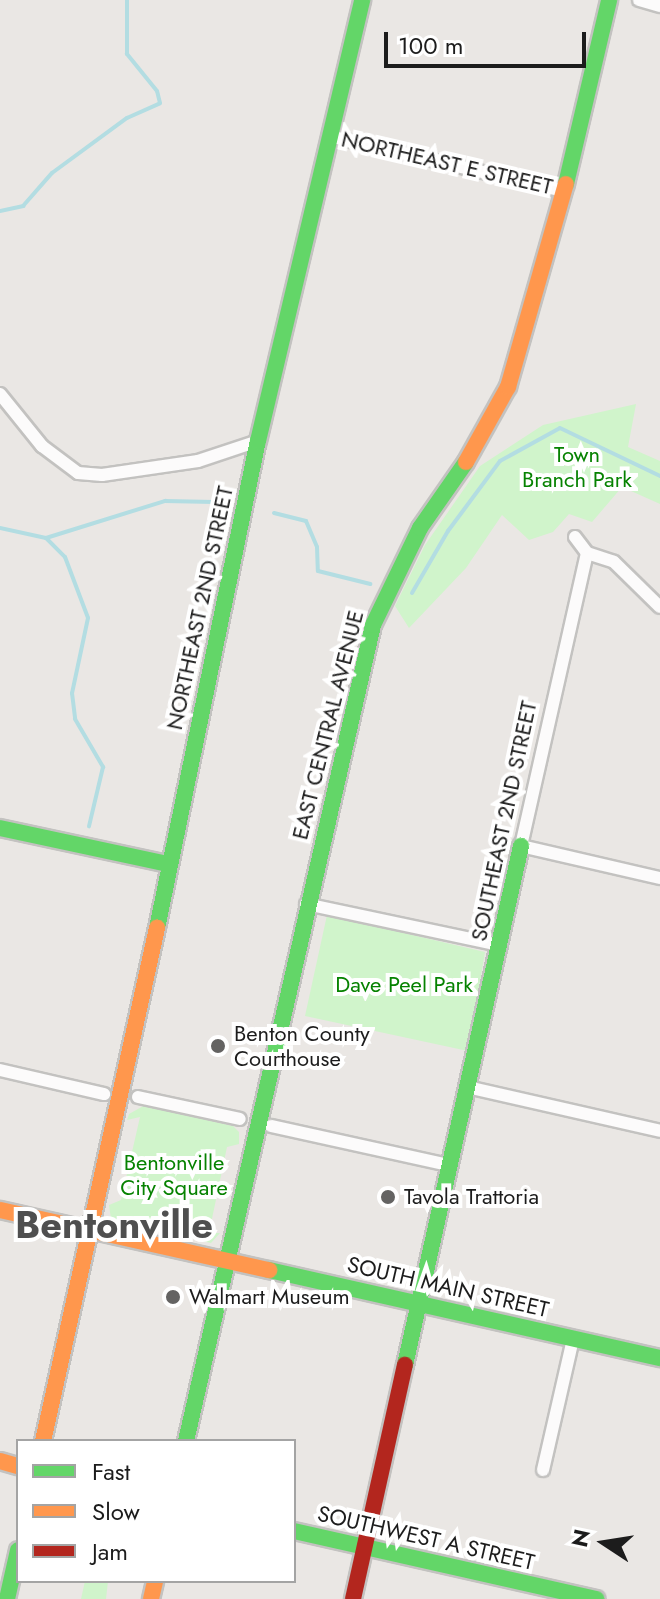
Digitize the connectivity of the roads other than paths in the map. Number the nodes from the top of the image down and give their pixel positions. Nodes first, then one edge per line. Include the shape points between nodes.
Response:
1 (362, 0) edge
2 (609, 0) edge
3 (639, 0) edge
4 (660, 6) edge
5 (329, 136) junction
6 (564, 191) junction
7 (0, 394) edge
8 (258, 441) junction
9 (575, 537) dead end
10 (587, 553) junction
11 (660, 607) edge
12 (0, 828) edge
13 (521, 846) junction
14 (168, 864) junction
15 (660, 878) edge
16 (306, 904) junction
17 (499, 945) junction
18 (0, 1070) edge
19 (467, 1087) junction
20 (104, 1094) dead end
21 (138, 1097) dead end
22 (240, 1119) dead end
23 (271, 1126) dead end
24 (660, 1131) edge
25 (449, 1165) junction
26 (0, 1210) edge
27 (92, 1228) junction
28 (227, 1258) junction
29 (418, 1305) junction
30 (573, 1339) junction
31 (660, 1358) edge
32 (43, 1439) edge
33 (186, 1439) edge
34 (543, 1470) dead end
35 (296, 1531) edge
36 (364, 1546) junction
37 (16, 1559) edge
38 (7, 1599) edge
39 (353, 1599) edge
40 (596, 1599) edge

1 - 5 street, NORTHEAST 2ND STREET
2 - 6 street, EAST CENTRAL AVENUE
3 - 4 street
5 - 6 street, NORTHEAST E STREET
5 - 8 street, NORTHEAST 2ND STREET
6 - 16 street, EAST CENTRAL AVENUE via 508,387 485,434 420,528 373,625
7 - 8 street via 42,446 78,473 102,475 198,461
8 - 14 street, NORTHEAST 2ND STREET
9 - 10 street
10 - 11 street via 614,562
10 - 13 street, SOUTHEAST 2ND STREET
12 - 14 street
13 - 15 street
13 - 17 street, SOUTHEAST 2ND STREET
14 - 27 street, NORTHEAST 2ND STREET
16 - 17 street
16 - 28 street, EAST CENTRAL AVENUE
17 - 19 street, SOUTHEAST 2ND STREET
18 - 20 street
19 - 24 street
19 - 25 street, SOUTHEAST 2ND STREET
21 - 22 street
23 - 25 street
25 - 29 street, SOUTHEAST 2ND STREET
26 - 27 street, SOUTH MAIN STREET
27 - 28 street, SOUTH MAIN STREET
27 - 32 street, NORTHEAST 2ND STREET
28 - 29 street, SOUTH MAIN STREET
28 - 33 street, EAST CENTRAL AVENUE
29 - 30 street, SOUTH MAIN STREET
29 - 36 street, SOUTHEAST 2ND STREET
30 - 31 street, SOUTH MAIN STREET
30 - 34 street
35 - 36 street, SOUTHWEST A STREET
36 - 39 street, SOUTHEAST 2ND STREET
36 - 40 street, SOUTHWEST A STREET
37 - 38 street

